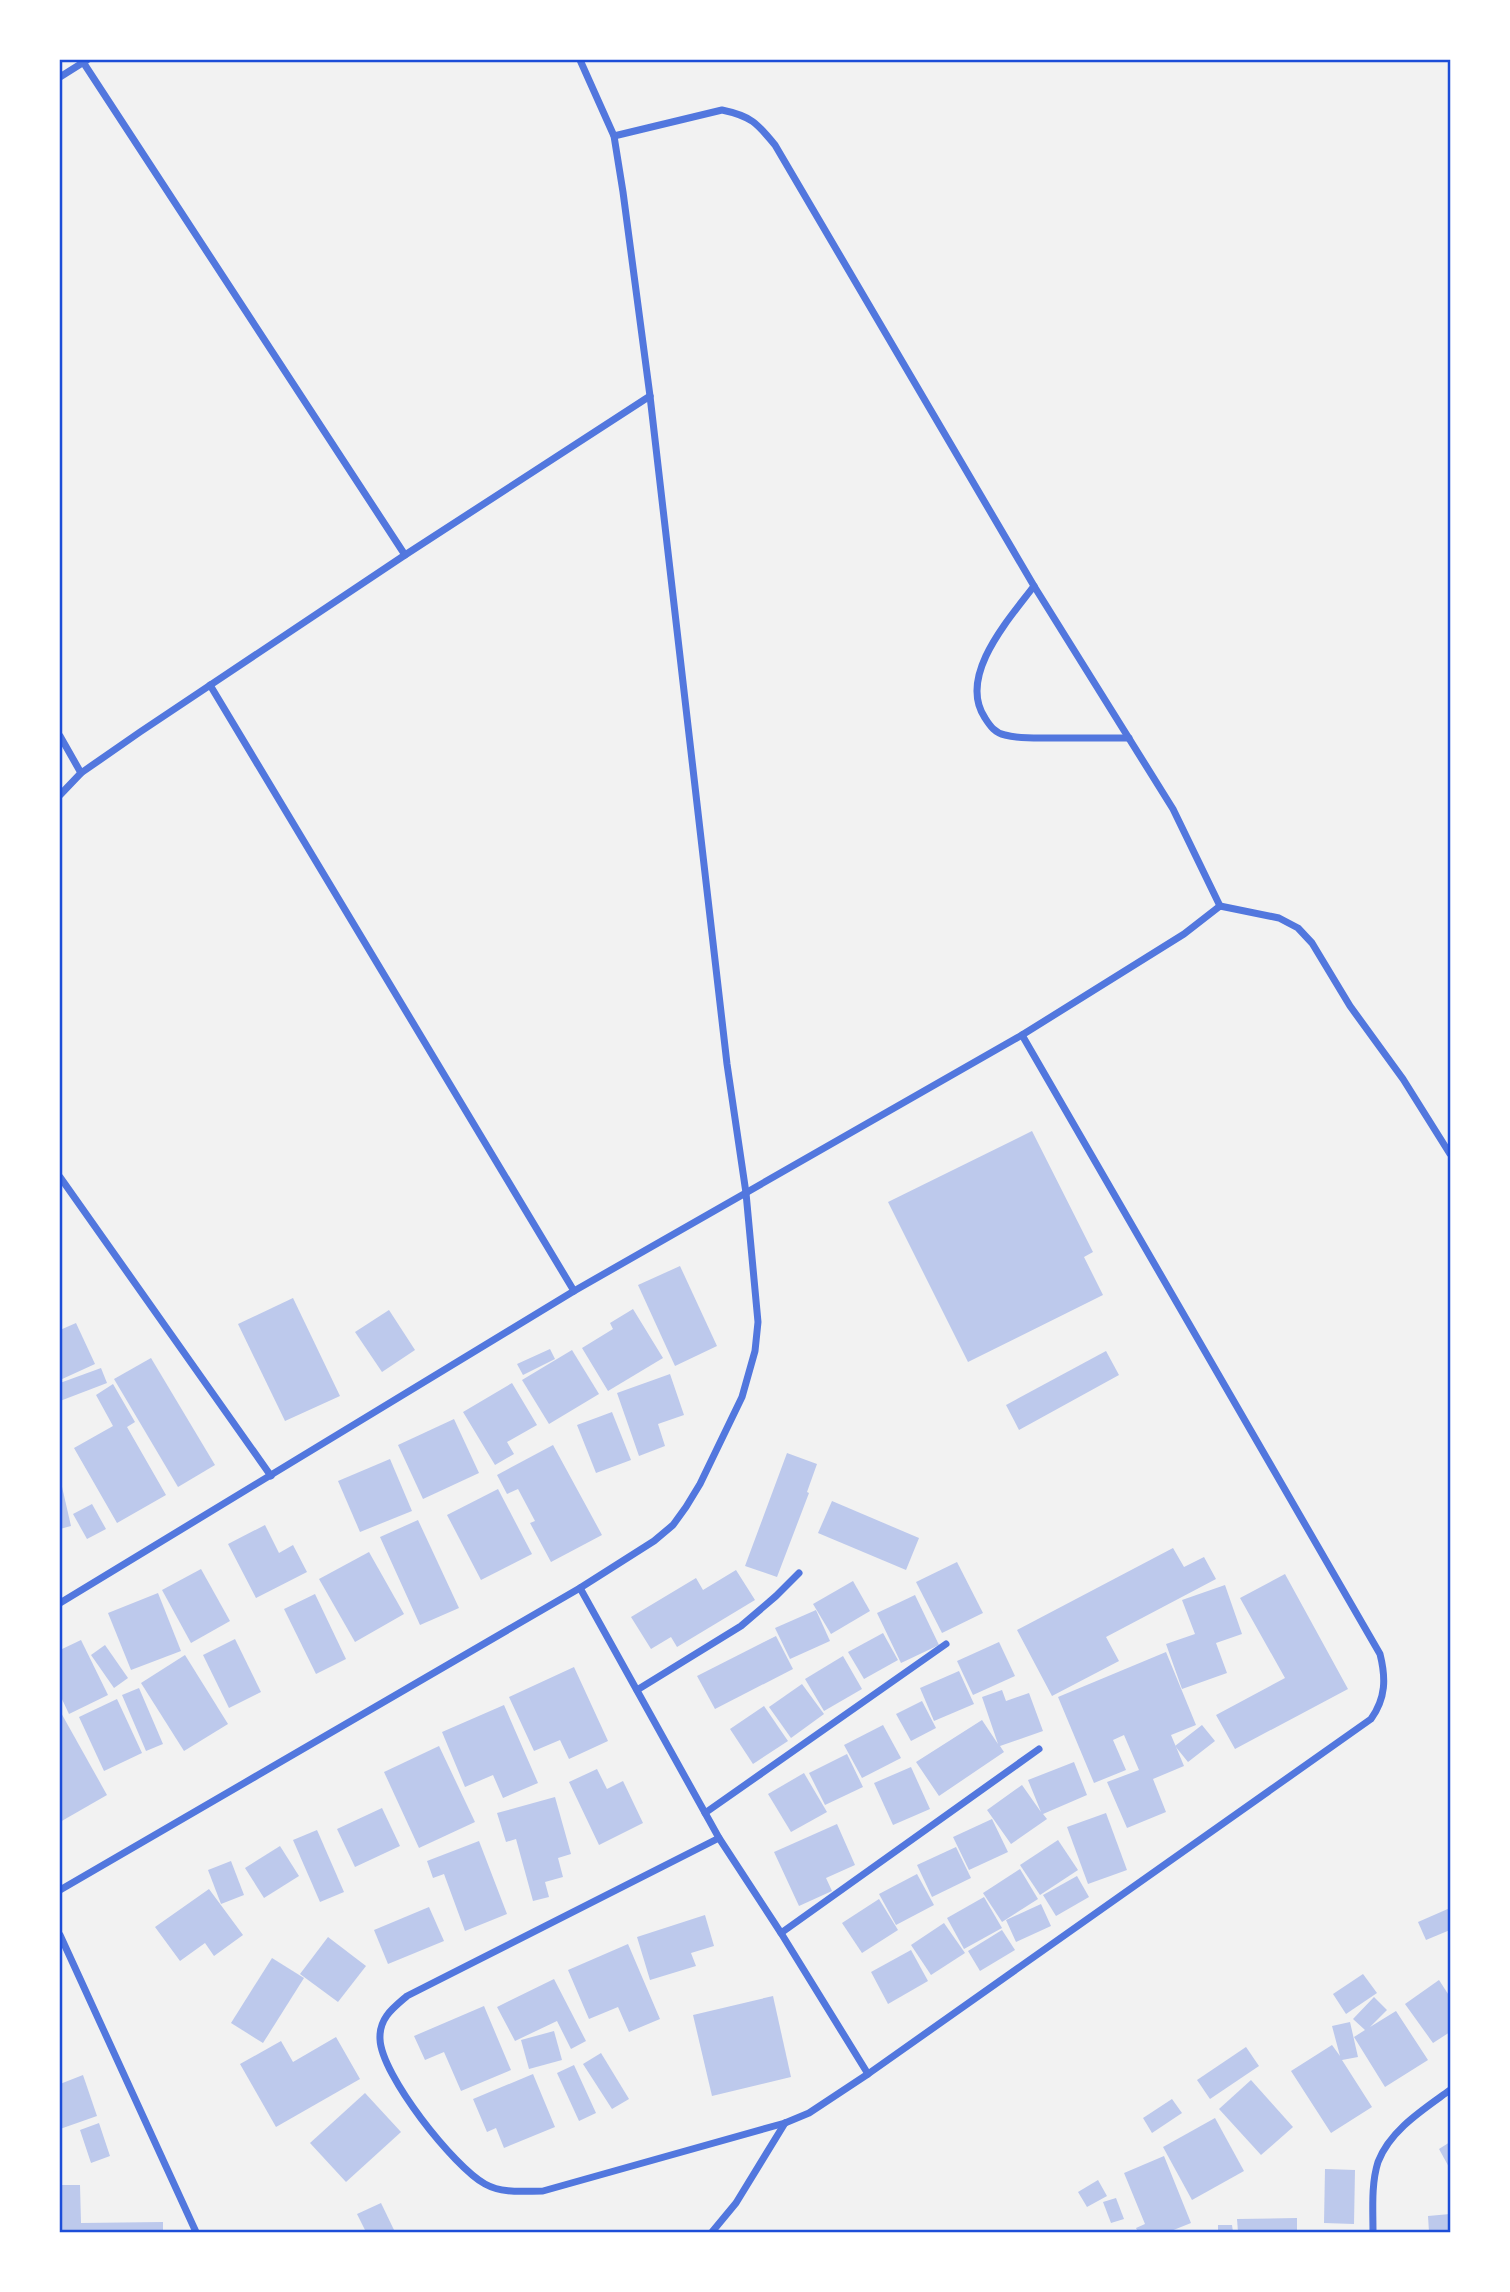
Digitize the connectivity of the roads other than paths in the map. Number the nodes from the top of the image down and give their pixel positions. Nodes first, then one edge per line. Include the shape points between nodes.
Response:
1 (580, 60) edge
2 (85, 61) edge
3 (60, 77) edge
4 (614, 136) junction
5 (650, 396) junction
6 (405, 555) junction
7 (1034, 586) junction
8 (210, 685) junction
9 (60, 736) edge
10 (1129, 738) junction
11 (81, 773) junction
12 (60, 795) edge
13 (1220, 906) junction
14 (1021, 1035) junction
15 (1451, 1154) edge
16 (60, 1177) edge
17 (746, 1193) junction
18 (574, 1291) junction
19 (271, 1476) junction
20 (799, 1573) dead end
21 (580, 1588) junction
22 (60, 1603) edge
23 (946, 1644) dead end
24 (637, 1690) junction
25 (1039, 1749) dead end
26 (705, 1813) junction
27 (719, 1838) junction
28 (60, 1890) edge
29 (781, 1933) junction
30 (60, 1935) edge
31 (868, 2074) junction
32 (1451, 2090) edge
33 (785, 2123) junction
34 (196, 2232) edge
35 (712, 2232) edge
36 (1373, 2232) edge

1 - 4 street
2 - 3 street
2 - 6 street
4 - 5 street
4 - 7 street via 722,110 754,120 775,145
5 - 6 street
5 - 17 street
6 - 8 street
7 - 10 street
7 - 10 street via 997,636 979,671 979,710 990,726 1005,735
8 - 11 street
8 - 18 street
9 - 11 street
10 - 13 street via 1173,809
11 - 12 street
13 - 14 street via 1184,934
13 - 15 street via 1279,918 1298,928 1312,943
14 - 17 street
14 - 31 street via 1367,1630 1380,1654 1384,1690 1380,1707 1371,1718
16 - 19 street
17 - 18 street
17 - 21 street via 758,1322 742,1397 700,1484 673,1525
18 - 19 street
19 - 22 street
20 - 24 street via 741,1626
21 - 24 street
21 - 28 street
23 - 26 street
24 - 26 street
25 - 29 street
26 - 27 street
27 - 29 street
27 - 33 street via 407,1996 386,2014 381,2048 388,2069 460,2166 488,2186 507,2191 543,2191
29 - 31 street
30 - 34 street
31 - 33 street via 809,2113
32 - 36 street via 1407,2122 1378,2161
33 - 35 street via 736,2203

